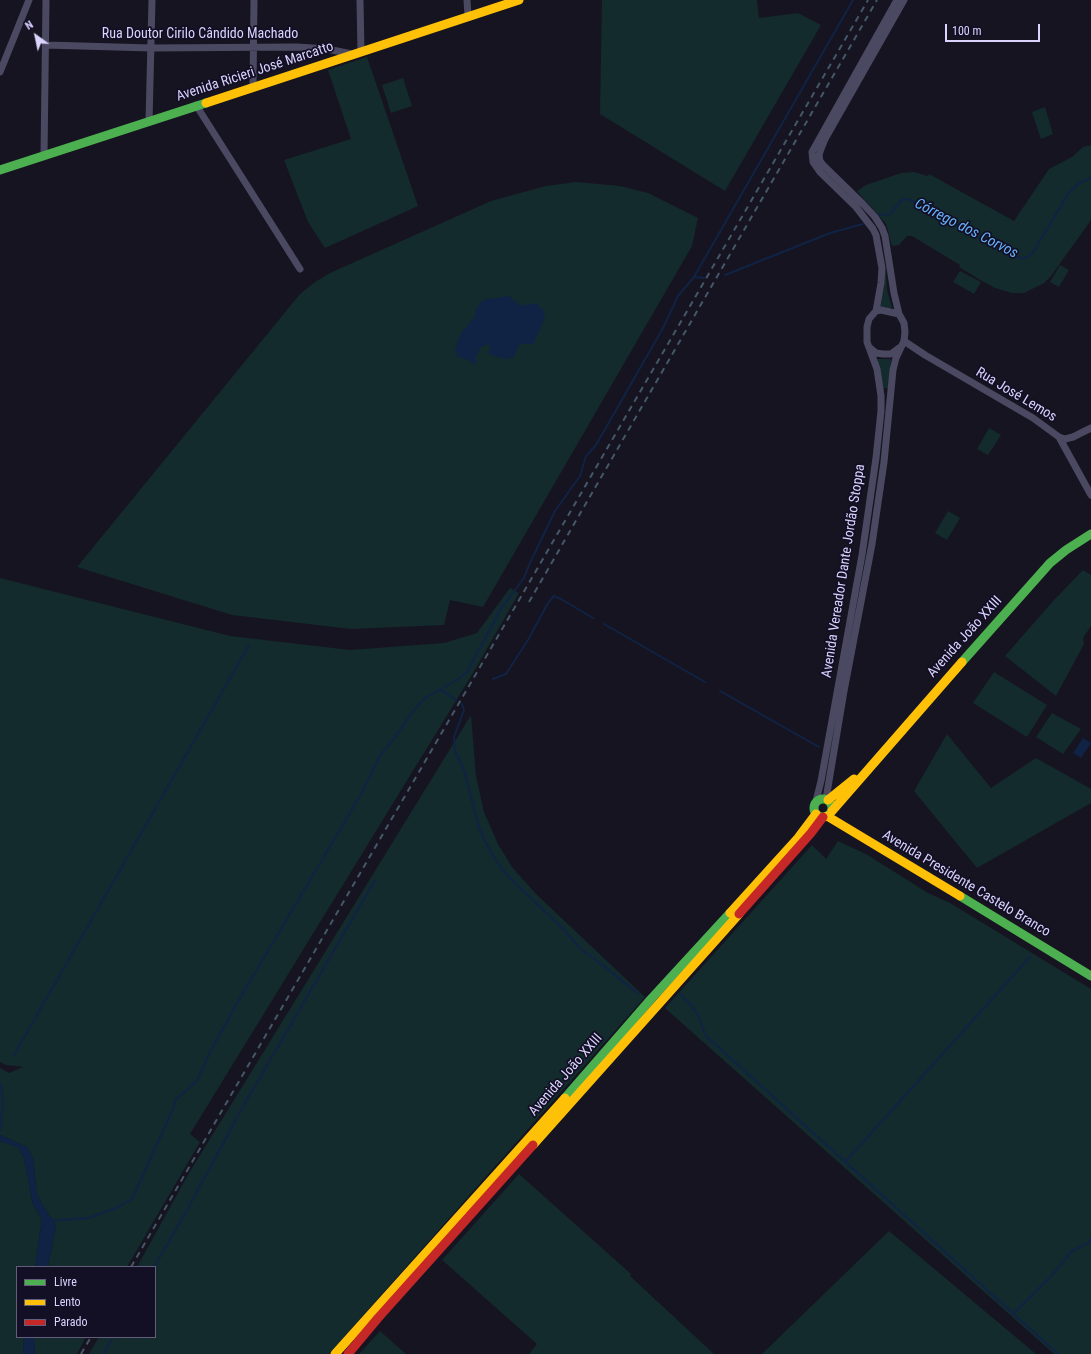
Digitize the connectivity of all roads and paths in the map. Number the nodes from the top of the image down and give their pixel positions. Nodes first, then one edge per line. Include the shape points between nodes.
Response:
1 (29, 0) edge
2 (46, 0) edge
3 (152, 0) edge
4 (254, 0) edge
5 (360, 0) edge
6 (467, 0) edge
7 (519, 0) edge
8 (897, 0) edge
9 (904, 0) edge
10 (468, 16) junction
11 (46, 45) junction
12 (254, 47) junction
13 (151, 48) junction
14 (357, 53) junction
15 (0, 72) edge
16 (254, 87) junction
17 (196, 105) junction
18 (149, 122) junction
19 (44, 156) junction
20 (0, 170) edge
21 (300, 269) dead end
22 (876, 311) junction
23 (899, 314) junction
24 (867, 342) junction
25 (902, 344) junction
26 (1091, 428) edge
27 (1059, 437) junction
28 (1091, 495) edge
29 (1091, 534) edge
30 (869, 768) junction
31 (827, 800) junction
32 (823, 812) junction
33 (1091, 976) edge
34 (335, 1354) edge
35 (348, 1354) edge

1 - 15 street
2 - 11 street
3 - 13 street
4 - 12 street
5 - 14 street
6 - 10 street
7 - 10 main road, Avenida Ricieri José Marcatto
8 - 22 street, Avenida Vereador Dante Jordão Stoppa via 812,152 812,158 820,172 860,211 876,235 882,268
9 - 23 street, Avenida Vereador Dante Jordão Stoppa via 819,155 827,170 863,204 882,228
10 - 14 main road, Avenida Ricieri José Marcatto
11 - 13 street, Rua Doutor Cirilo Cândido Machado
11 - 19 street
12 - 13 street, Rua Doutor Cirilo Cândido Machado
12 - 14 street, Rua Doutor Cirilo Cândido Machado via 327,49
12 - 16 street
13 - 18 street
14 - 16 main road, Avenida Ricieri José Marcatto
16 - 17 main road, Avenida Ricieri José Marcatto
17 - 18 main road, Avenida Ricieri José Marcatto
17 - 21 street
18 - 19 main road, Avenida Ricieri José Marcatto
19 - 20 main road, Avenida Ricieri José Marcatto
22 - 23 street
22 - 24 street, Avenida Vereador Dante Jordão Stoppa via 869,319
23 - 25 street, Avenida Vereador Dante Jordão Stoppa via 904,323
24 - 25 street via 876,353 883,354 891,354
24 - 32 street, Avenida Vereador Dante Jordão Stoppa via 880,385 880,427 862,555 821,781
25 - 27 street, Rua José Lemos via 1033,418
25 - 31 street, Avenida Vereador Dante Jordão Stoppa via 893,370 884,462 872,544 844,691
26 - 27 street via 1073,437
27 - 28 street, Rua José Lemos
29 - 30 main road, Avenida João XXIII via 1050,563
30 - 31 main road, Avenida João XXIII
30 - 32 main road, Avenida João XXIII
31 - 32 main road via 832,806
31 - 32 main road, Avenida João XXIII via 819,800
32 - 33 main road, Avenida Presidente Castelo Branco
32 - 34 main road, Avenida João XXIII via 651,999
32 - 35 main road, Avenida João XXIII via 811,833

